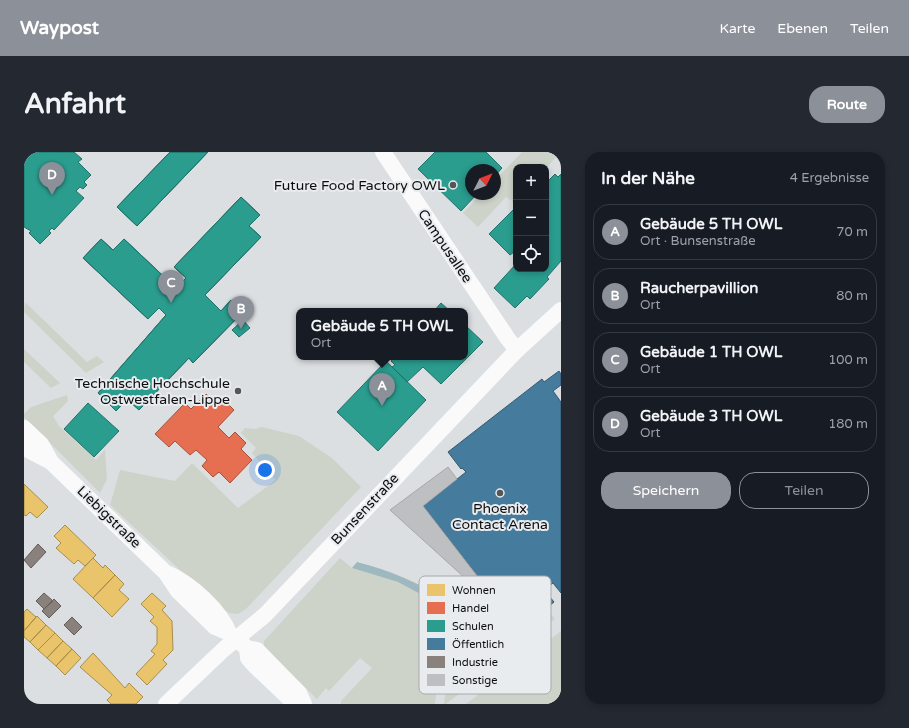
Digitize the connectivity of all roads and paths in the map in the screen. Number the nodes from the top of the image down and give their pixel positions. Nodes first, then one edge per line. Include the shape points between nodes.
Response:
1 (383, 152) edge
2 (561, 310) edge
3 (512, 344) junction
4 (24, 428) edge
5 (24, 445) edge
6 (51, 462) junction
7 (238, 640) junction
8 (166, 704) edge
9 (303, 704) edge

1 - 3 street, Campusallee
2 - 3 street, Bunsenstraße
3 - 7 street, Bunsenstraße via 265,615
4 - 6 street, Liebigstraße via 41,444
5 - 6 street, Liebigstraße
6 - 7 street, Liebigstraße via 166,573 183,581 224,619
7 - 8 street, Bunsenstraße via 186,683
7 - 9 street via 257,650 299,693

